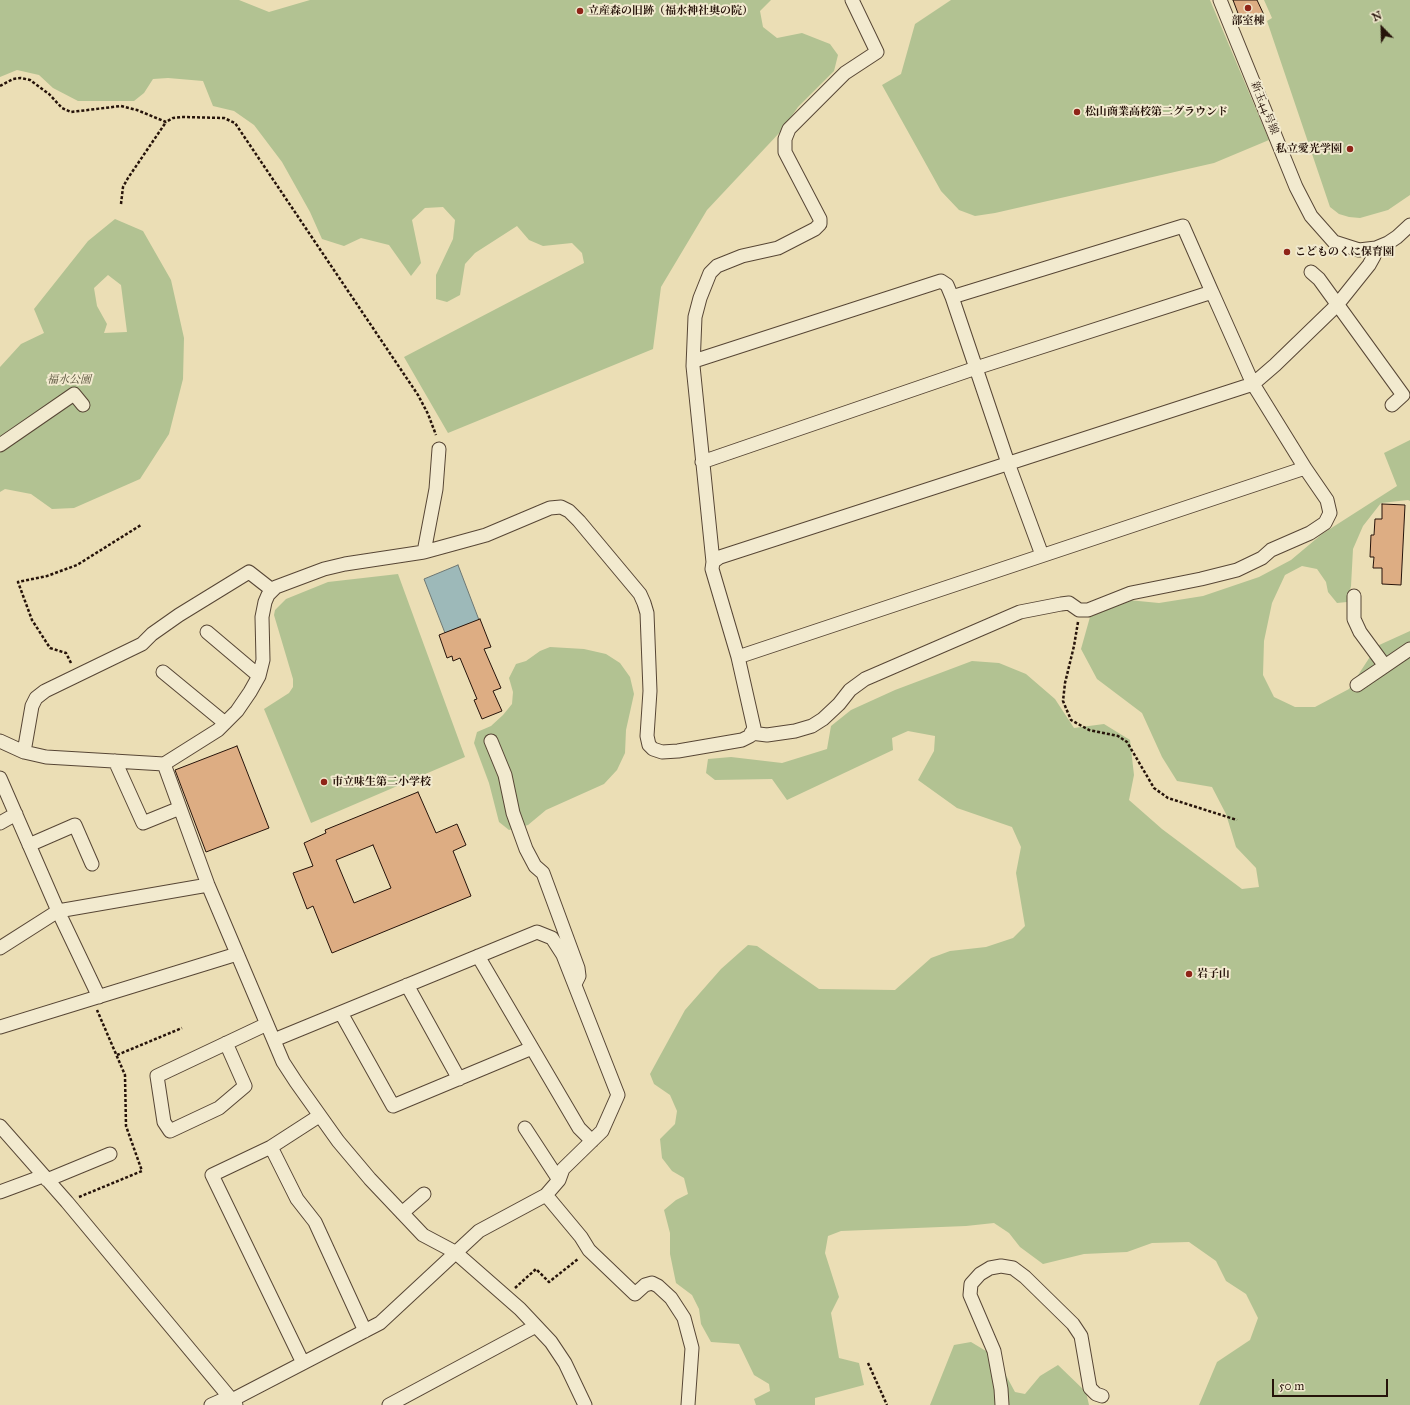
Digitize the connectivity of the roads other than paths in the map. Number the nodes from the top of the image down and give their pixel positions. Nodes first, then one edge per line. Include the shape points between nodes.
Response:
1 (852, 0) edge
2 (1220, 0) edge
3 (1410, 225) edge
4 (1376, 248) junction
5 (1310, 272) dead end
6 (1212, 292) junction
7 (952, 297) junction
8 (1337, 305) junction
9 (694, 361) junction
10 (976, 368) junction
11 (1253, 384) junction
12 (83, 405) dead end
13 (1392, 405) dead end
14 (0, 445) edge
15 (439, 449) road end
16 (702, 462) junction
17 (1008, 463) junction
18 (1305, 468) junction
19 (424, 552) junction
20 (1042, 555) junction
21 (713, 562) junction
22 (272, 590) junction
23 (1354, 596) dead end
24 (207, 632) dead end
25 (1410, 650) edge
26 (738, 657) junction
27 (1385, 666) junction
28 (164, 672) dead end
29 (259, 676) junction
30 (1357, 685) dead end
31 (225, 723) junction
32 (751, 733) junction
33 (0, 741) edge
34 (491, 741) dead end
35 (24, 752) junction
36 (115, 761) junction
37 (164, 764) junction
38 (0, 778) edge
39 (180, 808) junction
40 (16, 814) junction
41 (0, 823) edge
42 (29, 844) junction
43 (92, 864) dead end
44 (208, 885) junction
45 (58, 912) junction
46 (0, 948) edge
47 (237, 954) junction
48 (478, 956) junction
49 (407, 985) junction
50 (575, 985) junction
51 (95, 998) junction
52 (341, 1013) junction
53 (267, 1024) junction
54 (0, 1027) edge
55 (274, 1040) junction
56 (226, 1043) junction
57 (532, 1048) junction
58 (459, 1078) junction
59 (319, 1116) junction
60 (0, 1126) edge
61 (525, 1128) dead end
62 (592, 1141) junction
63 (271, 1147) junction
64 (110, 1154) dead end
65 (45, 1178) junction
66 (559, 1180) junction
67 (0, 1192) edge
68 (424, 1194) dead end
69 (546, 1195) junction
70 (402, 1213) junction
71 (455, 1252) junction
72 (536, 1326) junction
73 (365, 1331) junction
74 (303, 1364) junction
75 (1102, 1396) dead end
76 (232, 1401) edge
77 (211, 1405) edge
78 (389, 1405) edge
79 (585, 1405) edge
80 (687, 1405) edge
81 (1002, 1405) edge

1 - 9 street via 876,52 845,73 789,129 785,140 785,152 820,219 820,224 778,248 742,256 717,266 710,273 695,317
2 - 4 street, 新玉44号線 via 1296,187 1311,216 1334,242 1359,250
3 - 4 street, 新玉44号線 via 1398,237
4 - 8 street via 1369,264
5 - 8 street via 1319,279
6 - 7 street via 1183,226
6 - 10 street
6 - 11 street
7 - 9 street via 947,285 941,281
7 - 10 street
8 - 11 street
8 - 13 street via 1403,395
9 - 16 street
10 - 16 street
10 - 17 street
11 - 17 street
11 - 18 street
12 - 14 street via 74,394
15 - 19 street via 436,489
16 - 21 street
17 - 20 street
17 - 21 street via 720,557
18 - 20 street
18 - 32 street via 1327,500 1330,513 1325,522 1310,533 1271,550 1262,558 1236,570 1131,593 1088,610 1061,604 1020,612 865,679 850,690 823,719 812,726 767,735
19 - 22 street via 324,569
19 - 32 street via 486,535 550,508 561,507 569,511 640,594 644,603 647,613 650,692 648,745 662,752 678,751 742,740
20 - 26 street
21 - 26 street via 712,569
22 - 29 street via 265,602 262,617 263,660
22 - 35 street via 249,572 179,615 142,644 45,691 36,698 32,706
23 - 27 street via 1354,619 1360,632
24 - 29 street
25 - 27 street
26 - 32 street via 754,728
27 - 30 street
28 - 31 street
29 - 31 street via 237,711
31 - 37 street via 192,748
33 - 35 street
34 - 50 street via 505,775 513,813 526,848 534,866 543,873 578,968 579,976
35 - 36 street via 46,757
36 - 37 street
36 - 39 street via 143,823
37 - 39 street
38 - 40 street
39 - 44 street
40 - 41 street
40 - 42 street
42 - 43 street via 75,825
42 - 45 street
44 - 45 street
44 - 47 street
45 - 46 street
45 - 51 street
47 - 51 street
47 - 53 street
48 - 49 street
48 - 50 street via 537,932 543,933 558,945
48 - 57 street
49 - 52 street
49 - 58 street
50 - 62 street via 618,1095 602,1131
51 - 54 street
52 - 55 street
52 - 58 street via 394,1106
53 - 55 street
53 - 56 street
55 - 59 street via 283,1062
56 - 56 street via 157,1076 164,1122 170,1131 219,1108 246,1086
57 - 58 street
57 - 62 street via 579,1128
59 - 63 street
59 - 70 street via 370,1179
60 - 65 street
61 - 66 street
62 - 66 street via 563,1169
63 - 73 street via 297,1199 315,1222
63 - 74 street via 212,1175
64 - 65 street
65 - 67 street
65 - 76 street
66 - 69 street
68 - 70 street
69 - 71 street via 488,1225
69 - 80 street via 589,1250 635,1294 645,1284 652,1283 671,1298 684,1318 692,1348
70 - 71 street via 423,1235
71 - 72 street
71 - 73 street via 380,1323
72 - 78 street
72 - 79 street via 565,1363
73 - 74 street
74 - 76 street
75 - 81 street via 1090,1388 1081,1336 1074,1324 1025,1277 1012,1268 1001,1266 990,1268 980,1274 971,1284 970,1295 994,1351
76 - 77 street

